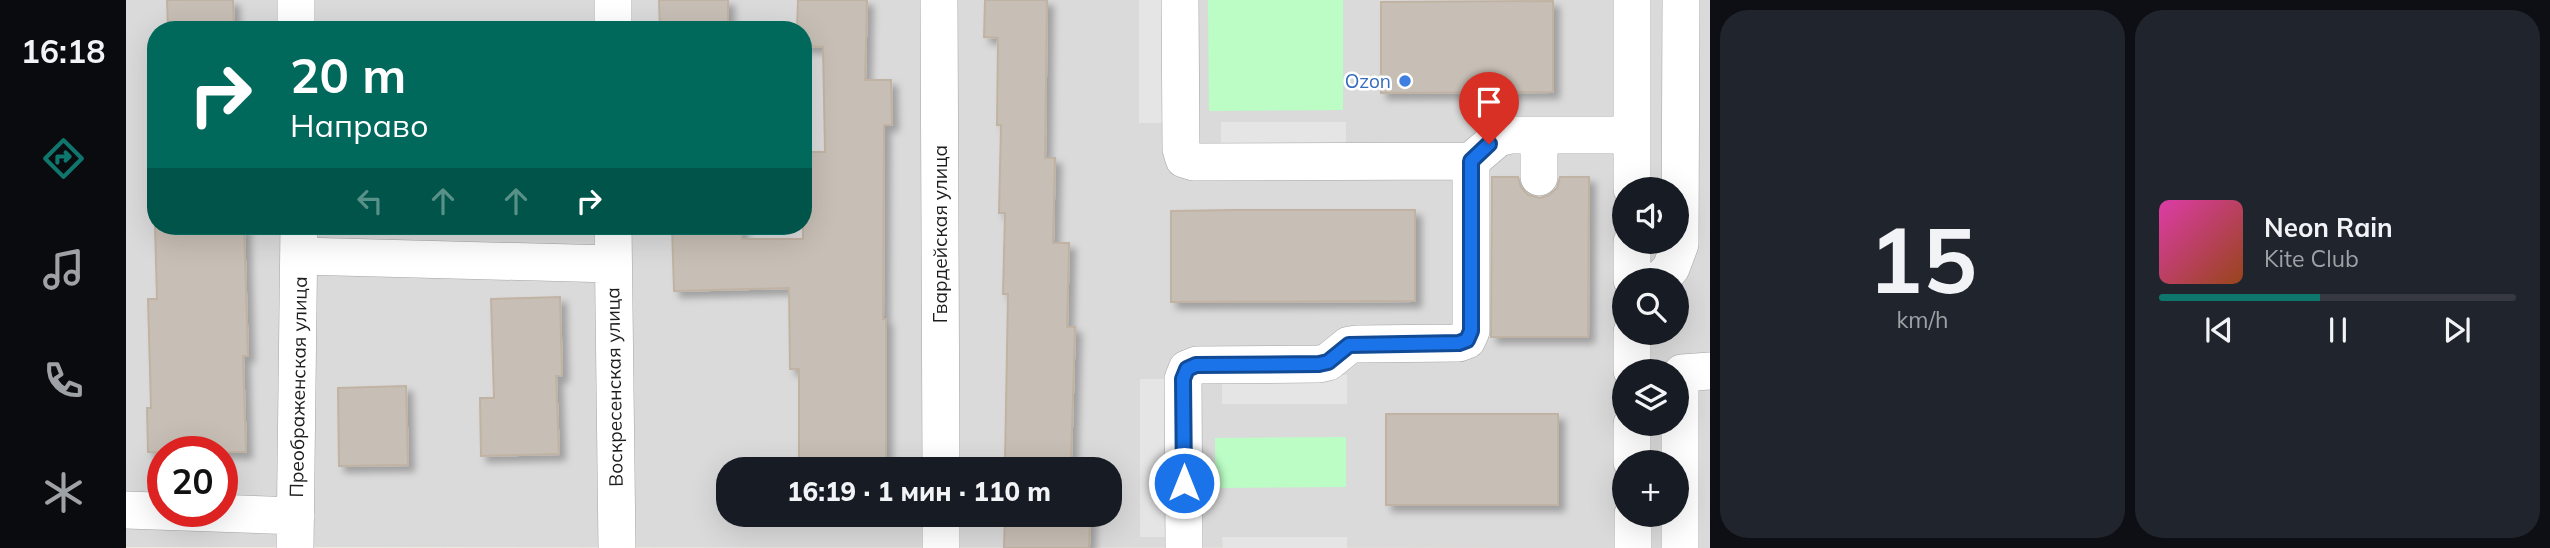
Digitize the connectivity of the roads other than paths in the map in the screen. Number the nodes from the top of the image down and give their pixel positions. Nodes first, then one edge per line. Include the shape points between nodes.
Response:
1 (296, 0) edge
2 (613, 0) edge
3 (939, 0) edge
4 (1180, 0) edge
5 (1632, 0) edge
6 (1681, 0) edge
7 (296, 21) edge
8 (613, 21) edge
9 (1539, 135) junction
10 (1632, 135) junction
11 (1695, 150) edge
12 (1471, 161) junction
13 (1539, 177) dead end
14 (1632, 177) edge
15 (612, 235) edge
16 (300, 241) edge
17 (612, 264) junction
18 (1671, 268) edge
19 (1710, 371) edge
20 (941, 457) edge
21 (126, 510) edge
22 (941, 527) edge
23 (1633, 527) edge
24 (296, 532) edge
25 (617, 548) edge
26 (941, 548) edge
27 (1184, 548) edge
28 (1633, 548) edge
29 (1679, 548) edge

1 - 7 street
2 - 8 street
3 - 20 street, Гвардейская улица
4 - 12 street via 1184,159
5 - 10 street
6 - 11 street
9 - 10 street
9 - 12 street via 1498,138
9 - 13 street
10 - 14 street
11 - 18 street via 1680,244
12 - 27 street via 1471,331 1467,340 1349,345 1319,364 1196,365 1187,369 1183,379
15 - 17 street, Воскресенская улица
16 - 17 street
16 - 24 street, Преображенская улица
17 - 25 street, Воскресенская улица
19 - 29 street via 1682,373 1680,381
21 - 24 street
22 - 26 street
23 - 28 street

